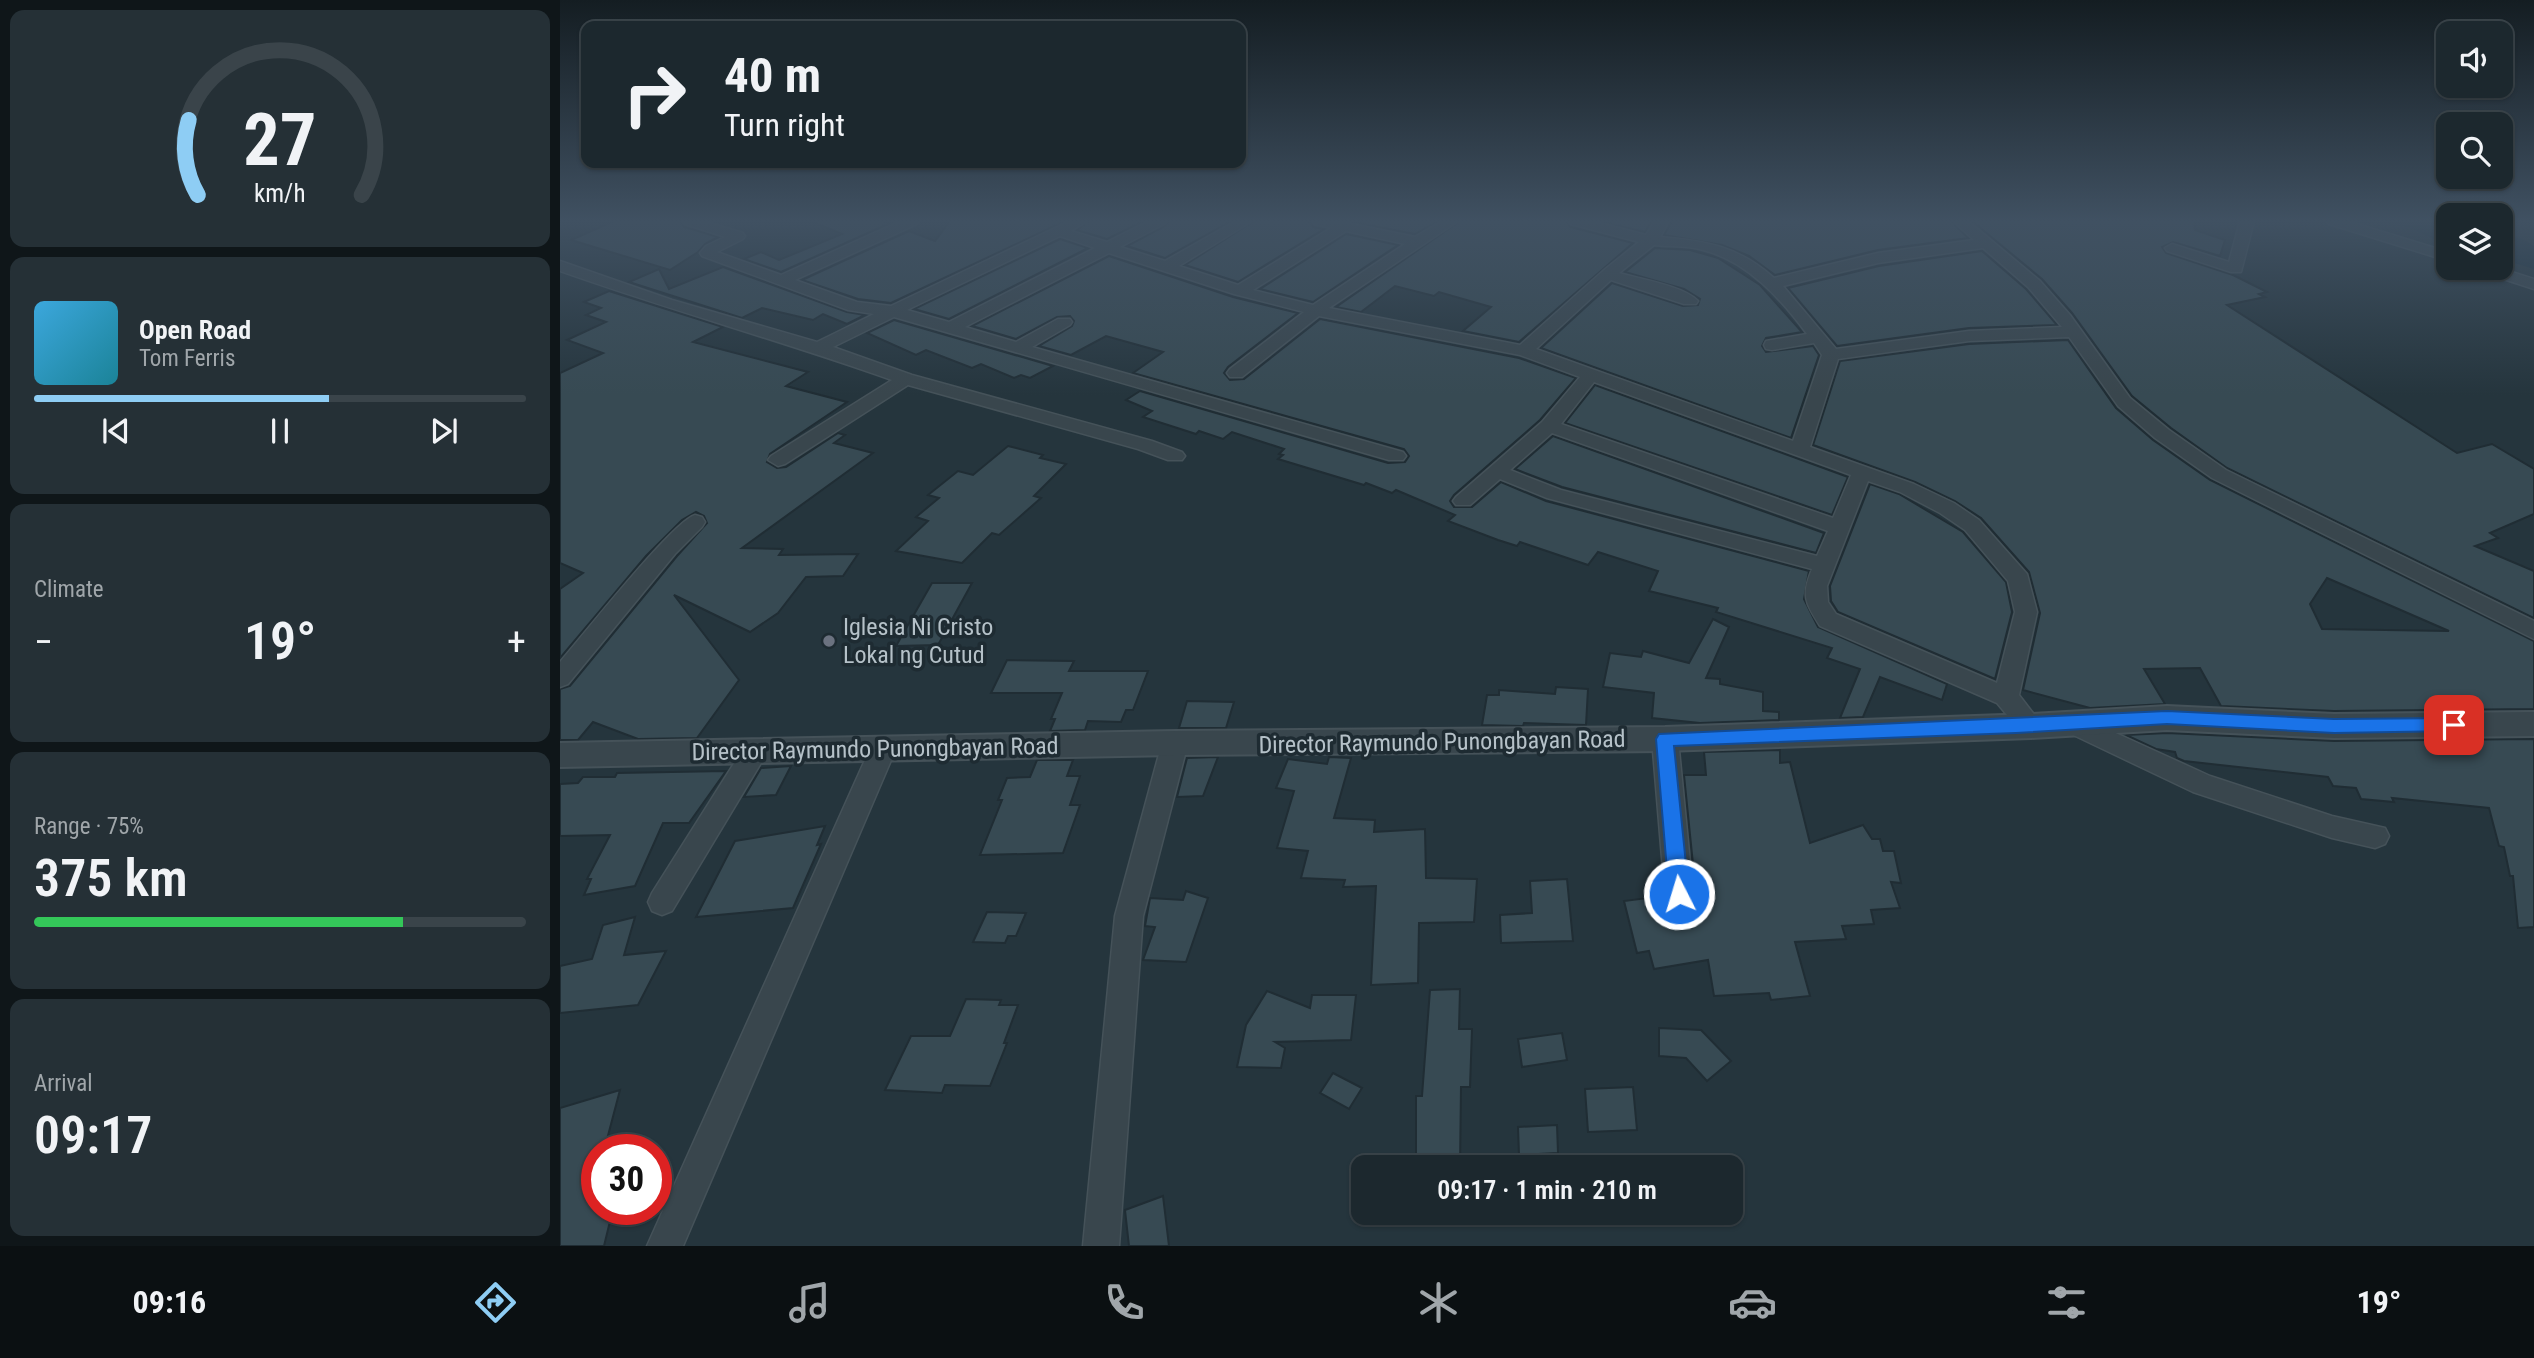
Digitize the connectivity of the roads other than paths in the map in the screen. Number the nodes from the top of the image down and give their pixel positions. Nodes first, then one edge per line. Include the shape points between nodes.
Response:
1 (598, 279) edge
2 (775, 279) edge
3 (784, 279) edge
4 (961, 279) edge
5 (1044, 279) edge
6 (1203, 279) edge
7 (1260, 279) edge
8 (1362, 279) edge
9 (1602, 279) edge
10 (1625, 279) edge
11 (1764, 279) edge
12 (1790, 279) edge
13 (2029, 279) edge
14 (780, 281) junction
15 (1770, 284) junction
16 (1240, 291) junction
17 (1690, 302) dead end
18 (1316, 310) junction
19 (893, 312) junction
20 (1064, 322) dead end
21 (951, 328) junction
22 (2074, 332) junction
23 (1818, 337) junction
24 (1772, 345) dead end
25 (819, 348) junction
26 (1018, 348) junction
27 (1524, 351) junction
28 (1831, 355) junction
29 (1236, 373) dead end
30 (1590, 376) junction
31 (906, 379) junction
32 (1549, 426) junction
33 (1799, 450) junction
34 (1175, 456) dead end
35 (1396, 456) dead end
36 (778, 460) dead end
37 (1496, 471) junction
38 (1862, 472) junction
39 (1463, 501) dead end
40 (695, 522) dead end
41 (1840, 528) junction
42 (1824, 565) junction
43 (2534, 631) edge
44 (560, 678) edge
45 (2006, 697) junction
46 (2074, 724) junction
47 (2534, 724) edge
48 (2031, 726) junction
49 (1665, 739) junction
50 (1175, 743) junction
51 (882, 751) junction
52 (754, 753) junction
53 (560, 755) edge
54 (2375, 836) dead end
55 (1679, 894) dead end
56 (662, 902) dead end
57 (665, 1246) edge
58 (1101, 1246) edge

1 - 25 street
2 - 14 street
3 - 14 street
4 - 19 street
5 - 21 street
6 - 16 street
7 - 16 street
8 - 18 street
9 - 27 street
10 - 17 street
11 - 15 street
12 - 15 street
13 - 22 street
14 - 19 street via 854,307
15 - 23 street
16 - 18 street
18 - 27 street
18 - 29 street
19 - 21 street
19 - 25 street
20 - 26 street
21 - 26 street
22 - 28 street via 1969,336
22 - 43 street via 2141,419 2219,474
23 - 24 street
23 - 28 street
25 - 31 street
26 - 35 street
27 - 30 street
28 - 33 street
30 - 32 street
30 - 33 street
31 - 34 street
31 - 36 street
32 - 37 street
32 - 41 street
33 - 38 street
37 - 39 street
37 - 42 street via 1555,494
38 - 41 street
38 - 45 street via 1906,488 1966,520 2019,579 2026,612
40 - 44 street
41 - 42 street
42 - 45 street via 1816,586 1817,603 1828,620
45 - 48 street
46 - 47 street, Director Raymundo Punongbayan Road via 2167,718 2334,726
46 - 48 street, Director Raymundo Punongbayan Road
46 - 54 street via 2202,784 2332,827
48 - 49 street, Director Raymundo Punongbayan Road
49 - 50 street, Director Raymundo Punongbayan Road
49 - 55 street
50 - 51 street, Director Raymundo Punongbayan Road
50 - 58 street via 1129,916
51 - 52 street, Director Raymundo Punongbayan Road
51 - 57 street
52 - 53 street, Director Raymundo Punongbayan Road
52 - 56 street

